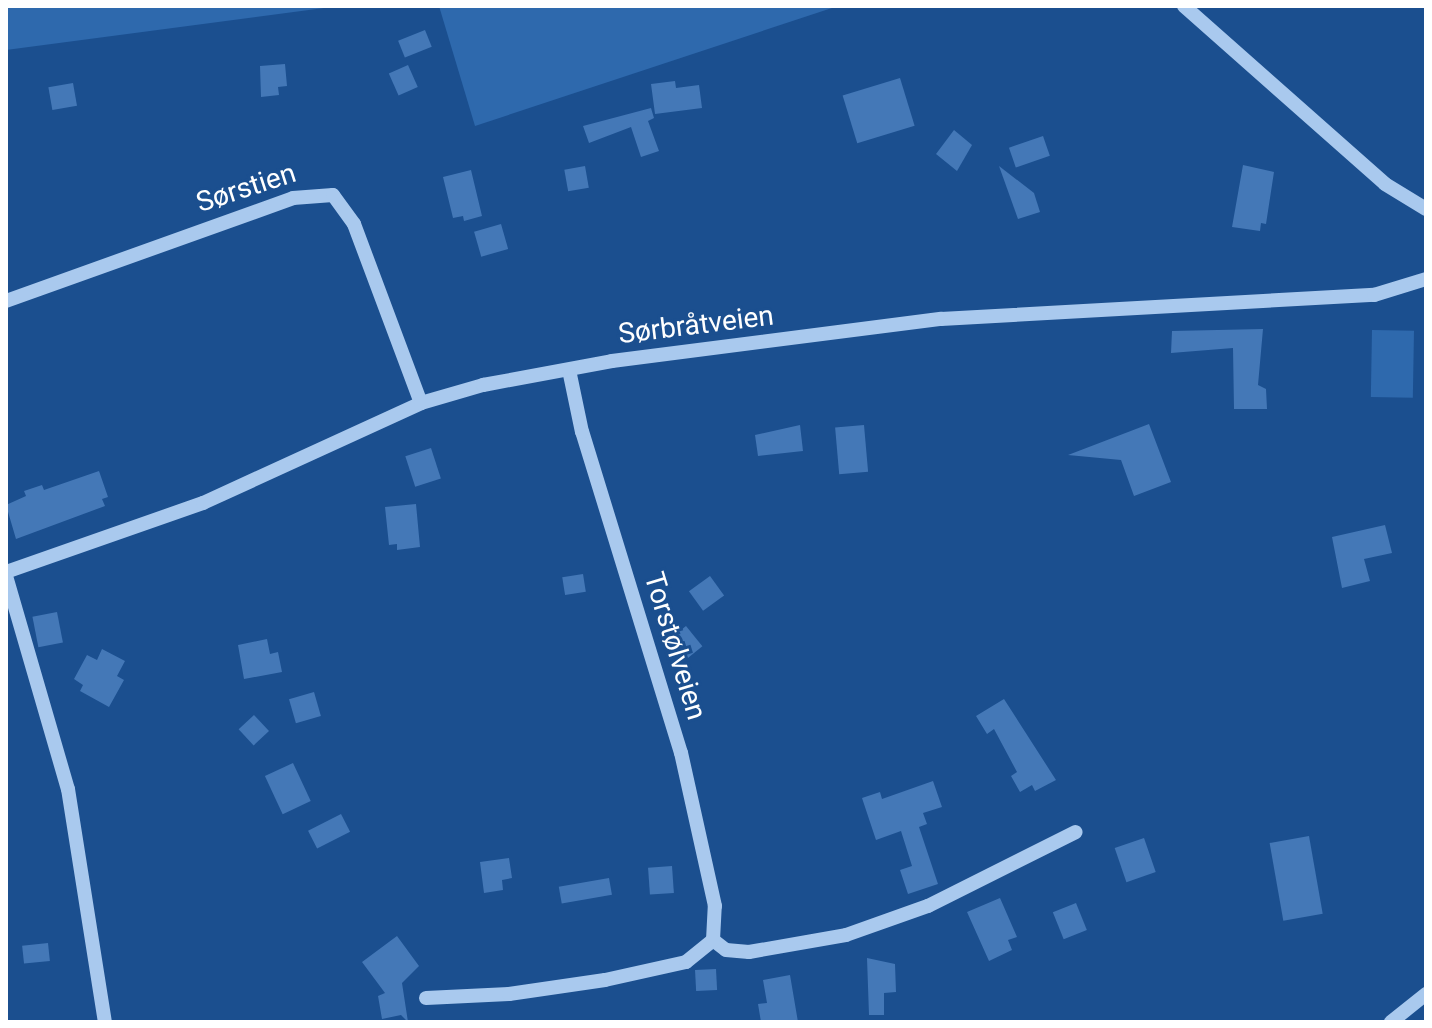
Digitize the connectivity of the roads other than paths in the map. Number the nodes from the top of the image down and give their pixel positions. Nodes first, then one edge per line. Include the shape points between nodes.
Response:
1 (1184, 6) edge
2 (1426, 209) edge
3 (1426, 279) edge
4 (6, 301) edge
5 (569, 370) junction
6 (421, 403) junction
7 (6, 574) edge
8 (1076, 832) dead end
9 (713, 940) junction
10 (1426, 994) edge
11 (426, 998) dead end
12 (105, 1022) edge
13 (1391, 1022) edge

1 - 2 street via 1385,184
3 - 5 street, Sørbråtveien via 1374,295 941,319
4 - 6 street, Sørstien via 293,198 333,195 354,224
5 - 6 street, Sørbråtveien
5 - 9 street, Torstølveien via 582,432 681,753 715,906
6 - 7 street, Sørbråtveien via 203,503
7 - 12 street via 68,789
8 - 9 street via 901,916 846,935 749,952 726,950
9 - 11 street via 686,962 605,980 509,994
10 - 13 street

